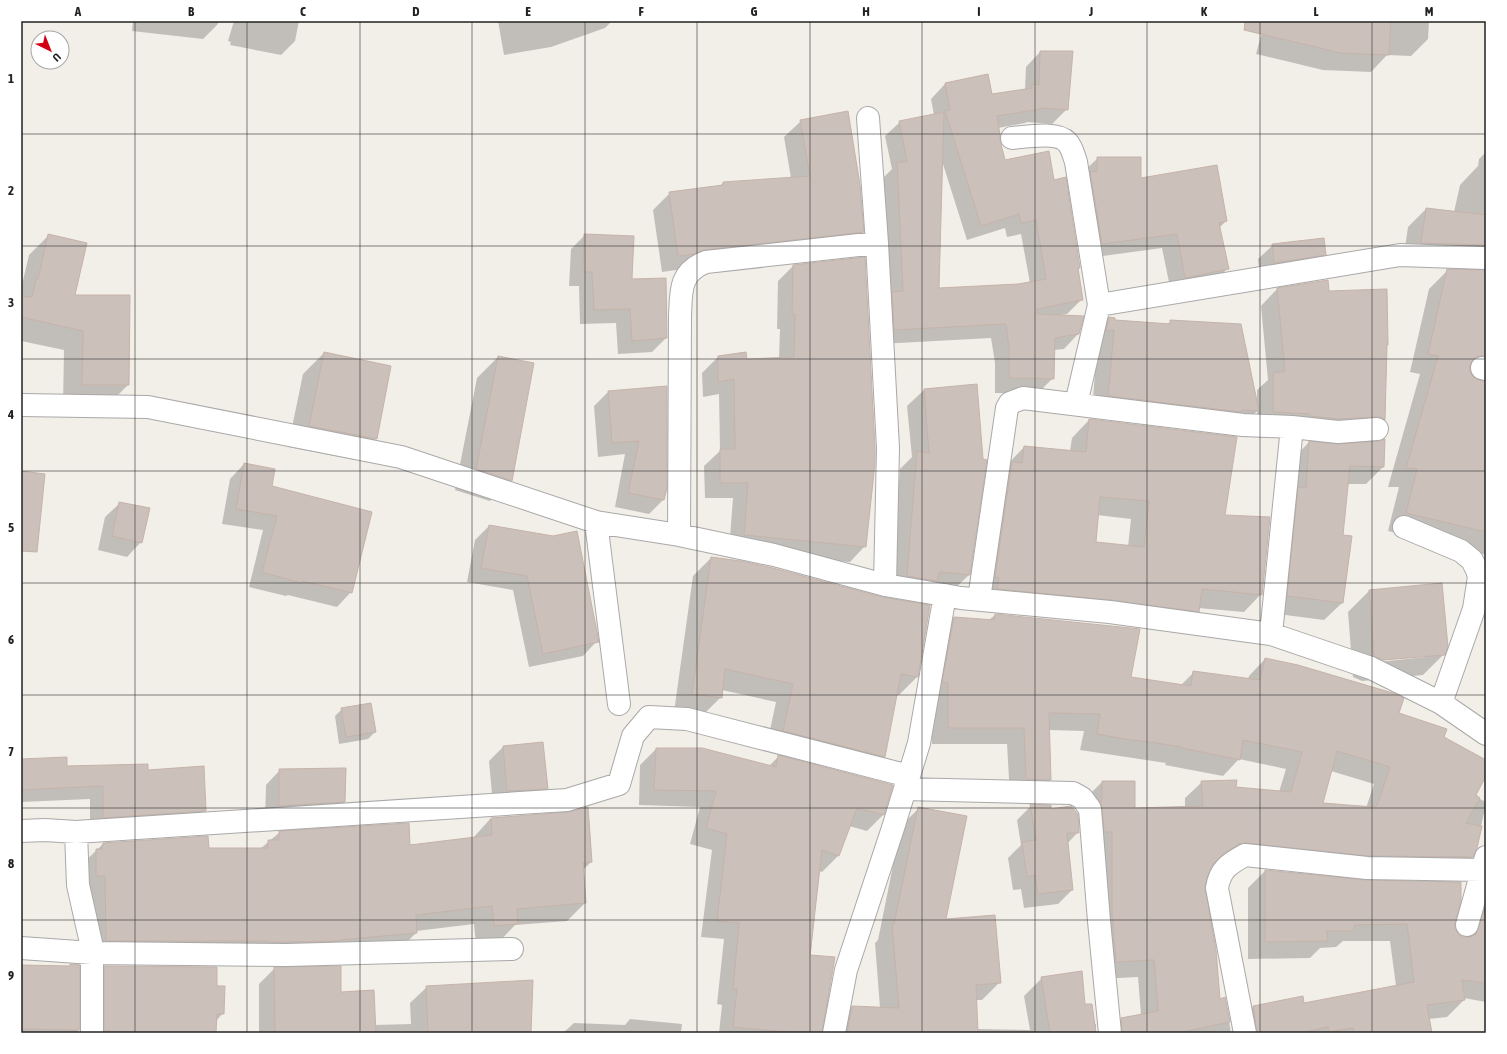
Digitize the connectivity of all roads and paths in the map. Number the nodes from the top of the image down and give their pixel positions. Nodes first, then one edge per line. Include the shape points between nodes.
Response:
1 (868, 118) dead end
2 (1012, 138) dead end
3 (877, 243) junction
4 (1486, 258) edge
5 (1099, 305) junction
6 (1076, 404) junction
7 (21, 405) edge
8 (1292, 427) junction
9 (1377, 429) dead end
10 (596, 522) junction
11 (1404, 527) dead end
12 (679, 535) junction
13 (885, 585) junction
14 (944, 595) junction
15 (979, 600) junction
16 (1271, 634) junction
17 (1441, 702) junction
18 (619, 704) dead end
19 (1486, 734) edge
20 (907, 782) junction
21 (21, 831) edge
22 (76, 832) junction
23 (1484, 863) edge
24 (1467, 925) dead end
25 (21, 948) edge
26 (512, 949) dead end
27 (92, 954) junction
28 (92, 1033) edge
29 (834, 1033) edge
30 (1110, 1033) edge
31 (1245, 1033) edge

1 - 3 street
2 - 5 street via 1052,135 1061,137 1070,146 1076,162
3 - 12 street via 706,262 691,270 684,280 680,317
3 - 13 street via 888,448
4 - 5 street via 1400,255
5 - 6 street
6 - 8 street via 1243,425
6 - 15 street via 1022,398 1015,400 1006,408
7 - 10 street via 148,407 394,456
8 - 9 street via 1338,432
8 - 16 street
10 - 12 street
10 - 18 street
11 - 17 street via 1461,551 1472,560 1479,577 1474,609
12 - 13 street via 774,555
13 - 14 street
14 - 15 street
14 - 20 street via 919,743
15 - 16 street via 1110,612
16 - 17 street via 1371,668
17 - 19 street
20 - 22 street via 687,719 649,718 632,736 619,784 567,800
20 - 29 street via 846,970
20 - 30 street via 1073,793 1082,798 1090,809
21 - 22 street
22 - 27 street via 78,885
23 - 24 street
23 - 31 street via 1367,868 1245,855 1231,862 1219,876 1217,888
25 - 27 street
26 - 27 street via 288,955
27 - 28 street

